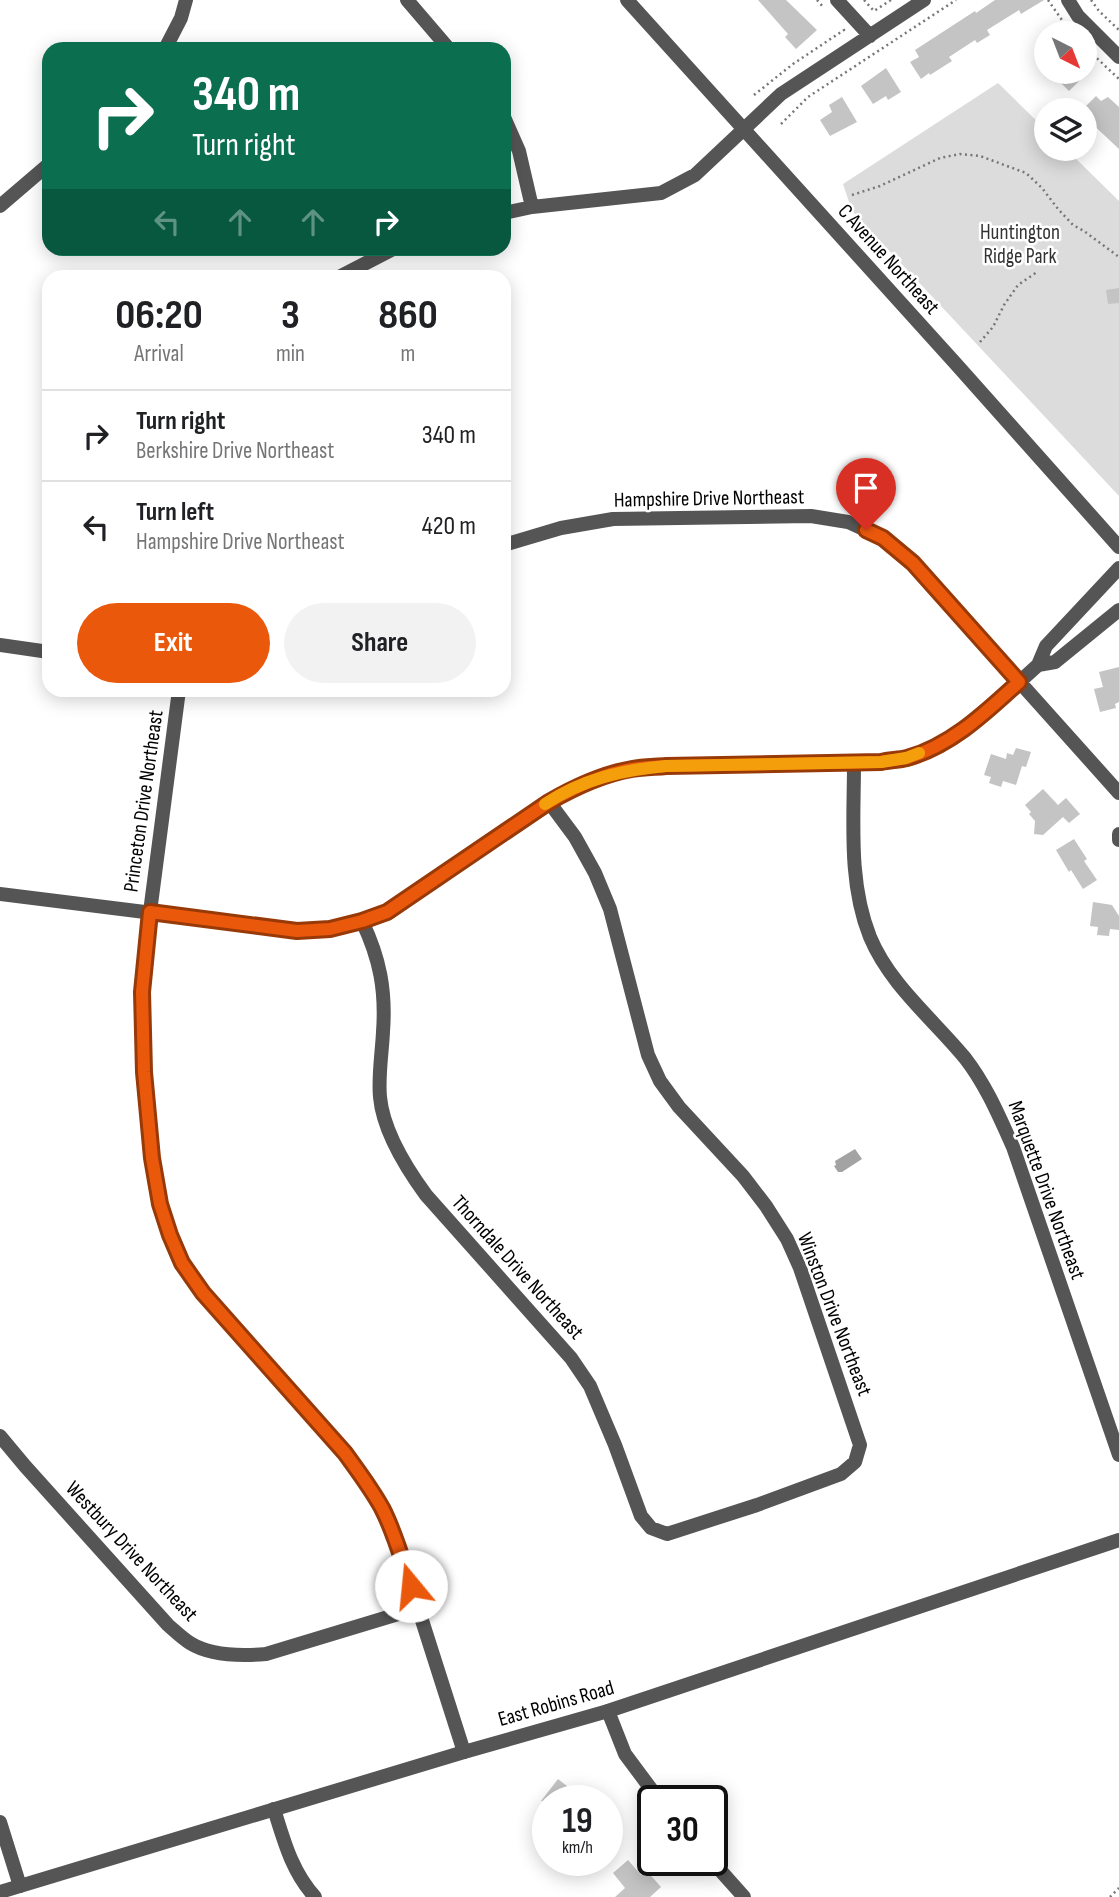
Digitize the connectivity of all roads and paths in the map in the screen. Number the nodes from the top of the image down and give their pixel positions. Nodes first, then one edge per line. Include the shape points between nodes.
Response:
1 (187, 0) edge
2 (407, 0) edge
3 (627, 0) edge
4 (817, 0) edge
5 (838, 0) edge
6 (864, 0) edge
7 (891, 0) edge
8 (924, 0) edge
9 (957, 0) edge
10 (1048, 0) edge
11 (1068, 0) edge
12 (1091, 0) edge
13 (826, 10) dead end
14 (1063, 21) edge
15 (844, 30) dead end
16 (1119, 30) edge
17 (870, 36) junction
18 (169, 42) edge
19 (443, 42) edge
20 (1119, 57) edge
21 (1097, 58) edge
22 (1119, 79) edge
23 (754, 95) dead end
24 (780, 124) dead end
25 (744, 128) junction
26 (511, 133) edge
27 (42, 170) edge
28 (852, 195) dead end
29 (0, 206) edge
30 (532, 207) junction
31 (511, 212) edge
32 (380, 256) edge
33 (1119, 257) edge
34 (353, 270) edge
35 (1037, 272) dead end
36 (980, 342) dead end
37 (511, 543) edge
38 (1119, 547) edge
39 (1119, 568) edge
40 (1119, 610) edge
41 (0, 645) edge
42 (42, 651) edge
43 (1038, 665) junction
44 (1019, 682) junction
45 (178, 697) edge
46 (854, 763) junction
47 (1119, 793) edge
48 (549, 802) junction
49 (1119, 834) edge
50 (1119, 840) edge
51 (0, 894) edge
52 (150, 912) junction
53 (362, 921) junction
54 (0, 1436) edge
55 (1119, 1455) edge
56 (757, 1505) joint
57 (1119, 1540) edge
58 (418, 1608) junction
59 (608, 1711) junction
60 (464, 1752) junction
61 (648, 1785) edge
62 (274, 1810) junction
63 (0, 1822) edge
64 (725, 1876) edge
65 (20, 1886) junction
66 (1119, 1888) edge
67 (0, 1892) edge
68 (315, 1897) edge
69 (744, 1897) edge
70 (1110, 1897) edge

1 - 18 street
2 - 19 street
3 - 25 street, C Avenue Northeast
4 - 13 path
5 - 17 street
6 - 7 path via 874,11
8 - 17 street
9 - 24 path via 808,97
10 - 14 path
11 - 20 street
12 - 16 path
15 - 23 path
17 - 25 street via 781,94
21 - 22 path
25 - 30 street via 695,175 661,194
25 - 38 street, C Avenue Northeast
26 - 30 street
27 - 29 street
28 - 33 path via 940,158 980,156 1026,173 1073,225
30 - 31 street
32 - 34 street
35 - 36 path via 1018,285
37 - 44 street, Hampshire Drive Northeast via 613,519 811,516 848,522 883,538 913,563
39 - 43 street via 1046,646
40 - 43 street via 1055,662
41 - 42 street
43 - 44 street
44 - 46 street via 982,716 929,750 906,758
44 - 47 street, Hampshire Drive Northeast
45 - 52 street, Princeton Drive Northeast
46 - 48 street via 631,769 573,788
46 - 55 street, Marquette Drive Northeast via 854,860 858,900 870,938 905,992 965,1059 1000,1118
48 - 53 street via 409,898
48 - 56 street, Winston Drive Northeast via 575,837 610,909 648,1055 660,1081 743,1176 787,1239 860,1444 855,1462 841,1474
49 - 50 street
51 - 52 street
52 - 53 street via 297,931
52 - 58 street, Princeton Drive Northeast via 142,992 144,1072 152,1158 170,1235 203,1293 365,1480 397,1542
53 - 56 street, Thorndale Drive Northeast via 380,970 384,1000 380,1099 397,1148 426,1195 572,1358 590,1386 641,1516 651,1528 667,1534
54 - 58 street, Westbury Drive Northeast via 168,1625 191,1644 241,1656 266,1654
57 - 59 street, East Robins Road
58 - 60 street, Princeton Drive Northeast
59 - 60 street, East Robins Road
59 - 61 street via 625,1754
60 - 62 street, East Robins Road
62 - 65 street, East Robins Road
62 - 68 street via 291,1861
63 - 65 street
64 - 69 street
65 - 67 street, East Robins Road
66 - 70 path

